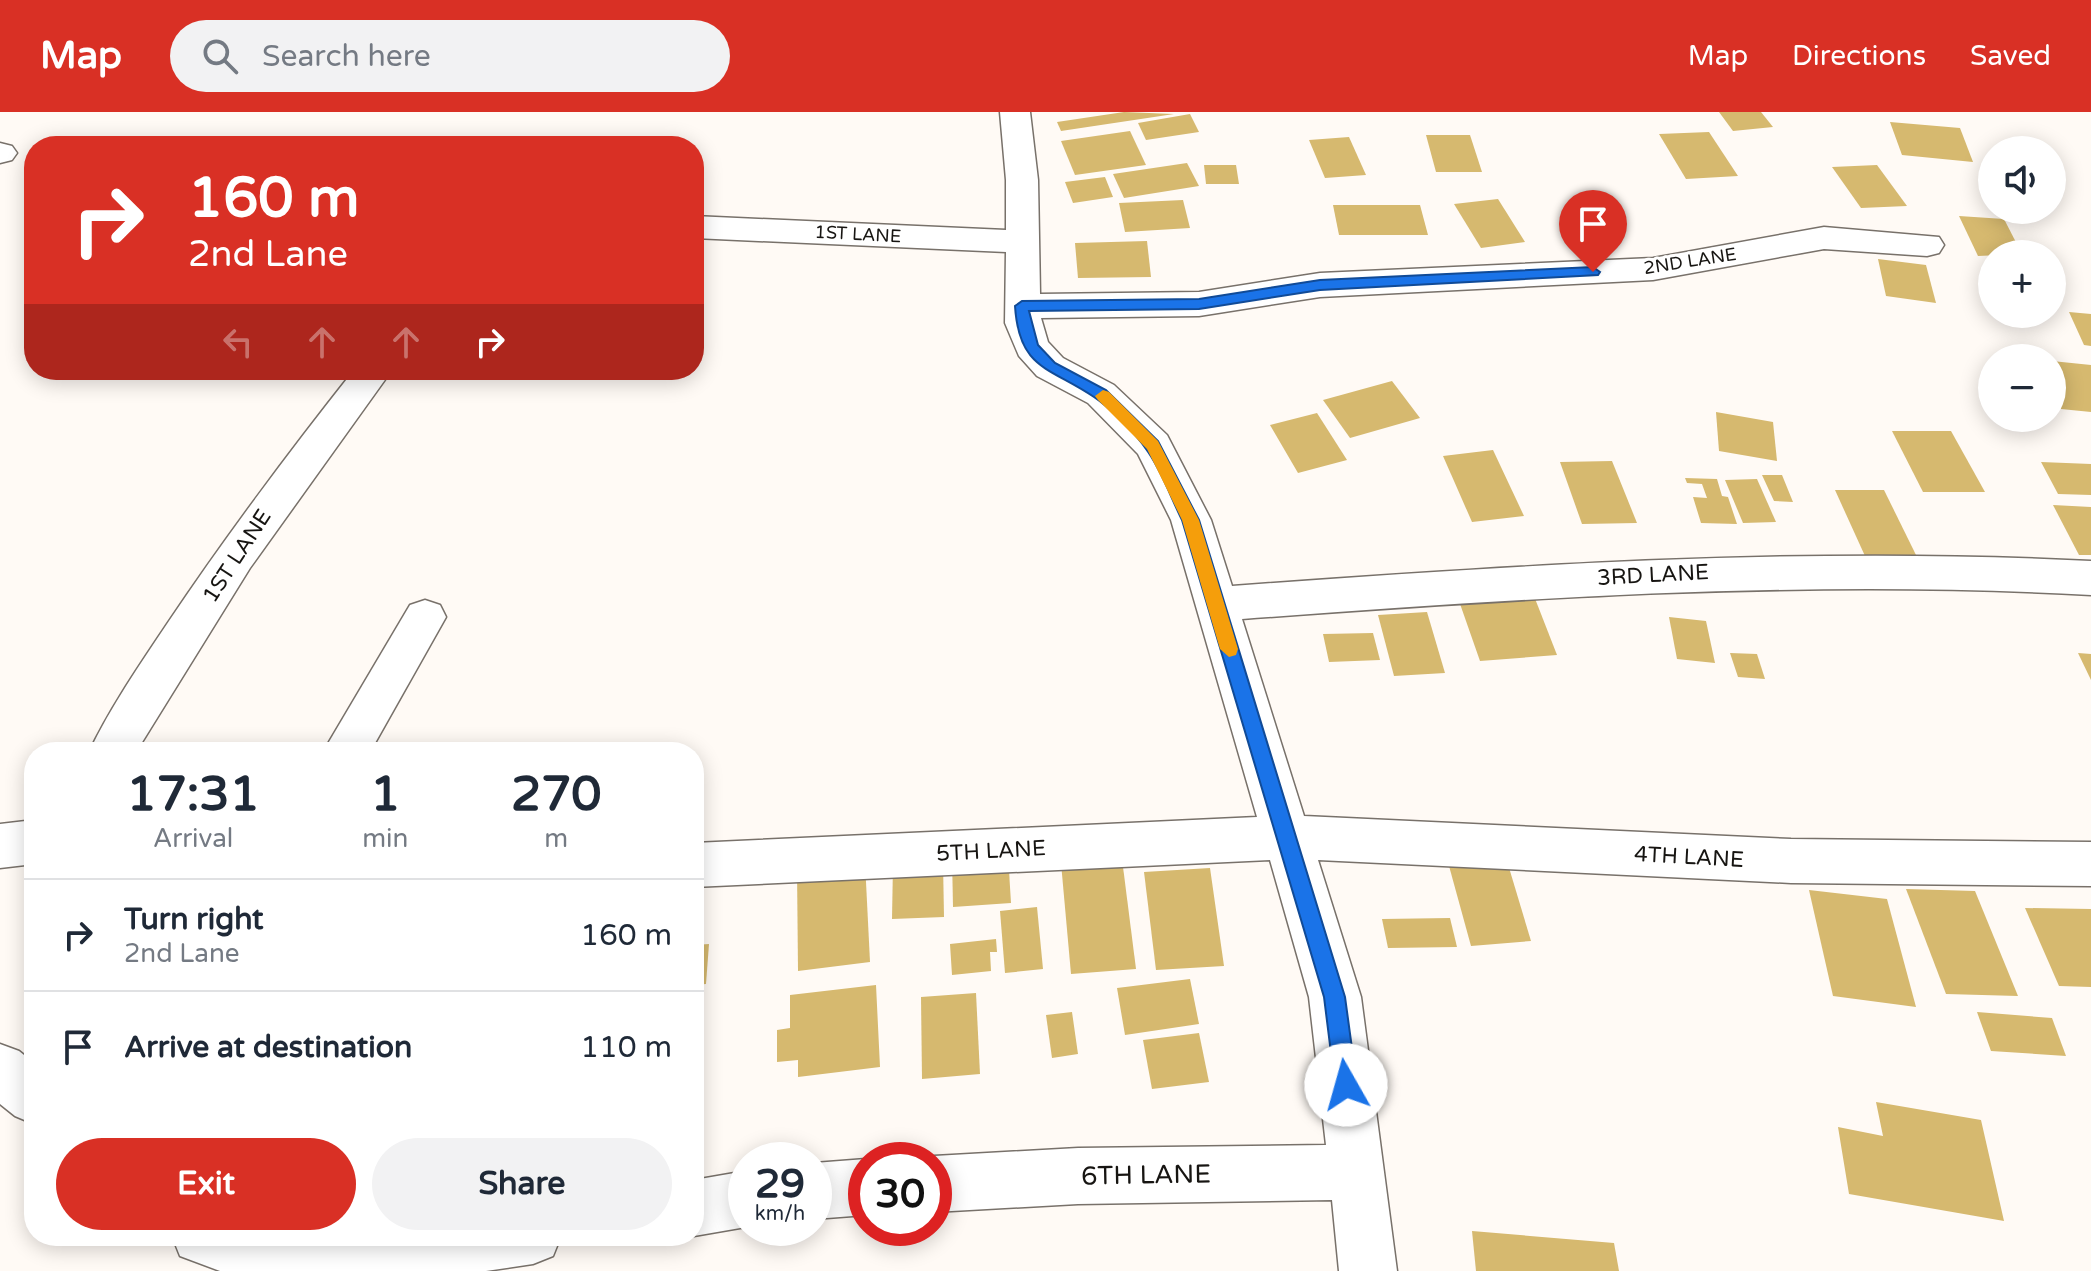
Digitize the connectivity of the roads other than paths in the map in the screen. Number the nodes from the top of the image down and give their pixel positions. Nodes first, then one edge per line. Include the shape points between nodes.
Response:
1 (1015, 112) edge
2 (704, 227) edge
3 (1022, 242) junction
4 (1927, 245) dead end
5 (1022, 306) junction
6 (366, 380) edge
7 (2091, 578) edge
8 (1215, 604) junction
9 (425, 617) dead end
10 (118, 742) edge
11 (352, 742) edge
12 (1288, 837) junction
13 (24, 843) edge
14 (0, 846) edge
15 (2091, 864) edge
16 (704, 865) edge
17 (0, 1070) edge
18 (24, 1089) edge
19 (1357, 1172) junction
20 (952, 1183) edge
21 (728, 1202) edge
22 (704, 1206) edge
23 (230, 1246) edge
24 (462, 1246) edge
25 (1368, 1271) edge

1 - 3 street
2 - 3 street, 1ST LANE
3 - 5 street
4 - 5 street, 2ND LANE via 1824,238 1653,269 1320,285 1199,304
5 - 8 street via 1032,347 1050,367 1101,394 1153,445 1191,520
6 - 10 street, 1ST LANE via 283,485
7 - 8 street, 3RD LANE via 1828,569 1619,576
8 - 12 street
9 - 11 street
12 - 15 street, 4TH LANE via 1791,861
12 - 16 street, 5TH LANE
12 - 19 street via 1335,997
13 - 14 street
17 - 18 street
19 - 20 street, 6TH LANE
19 - 25 street
21 - 22 street
23 - 24 street via 278,1262 327,1265

